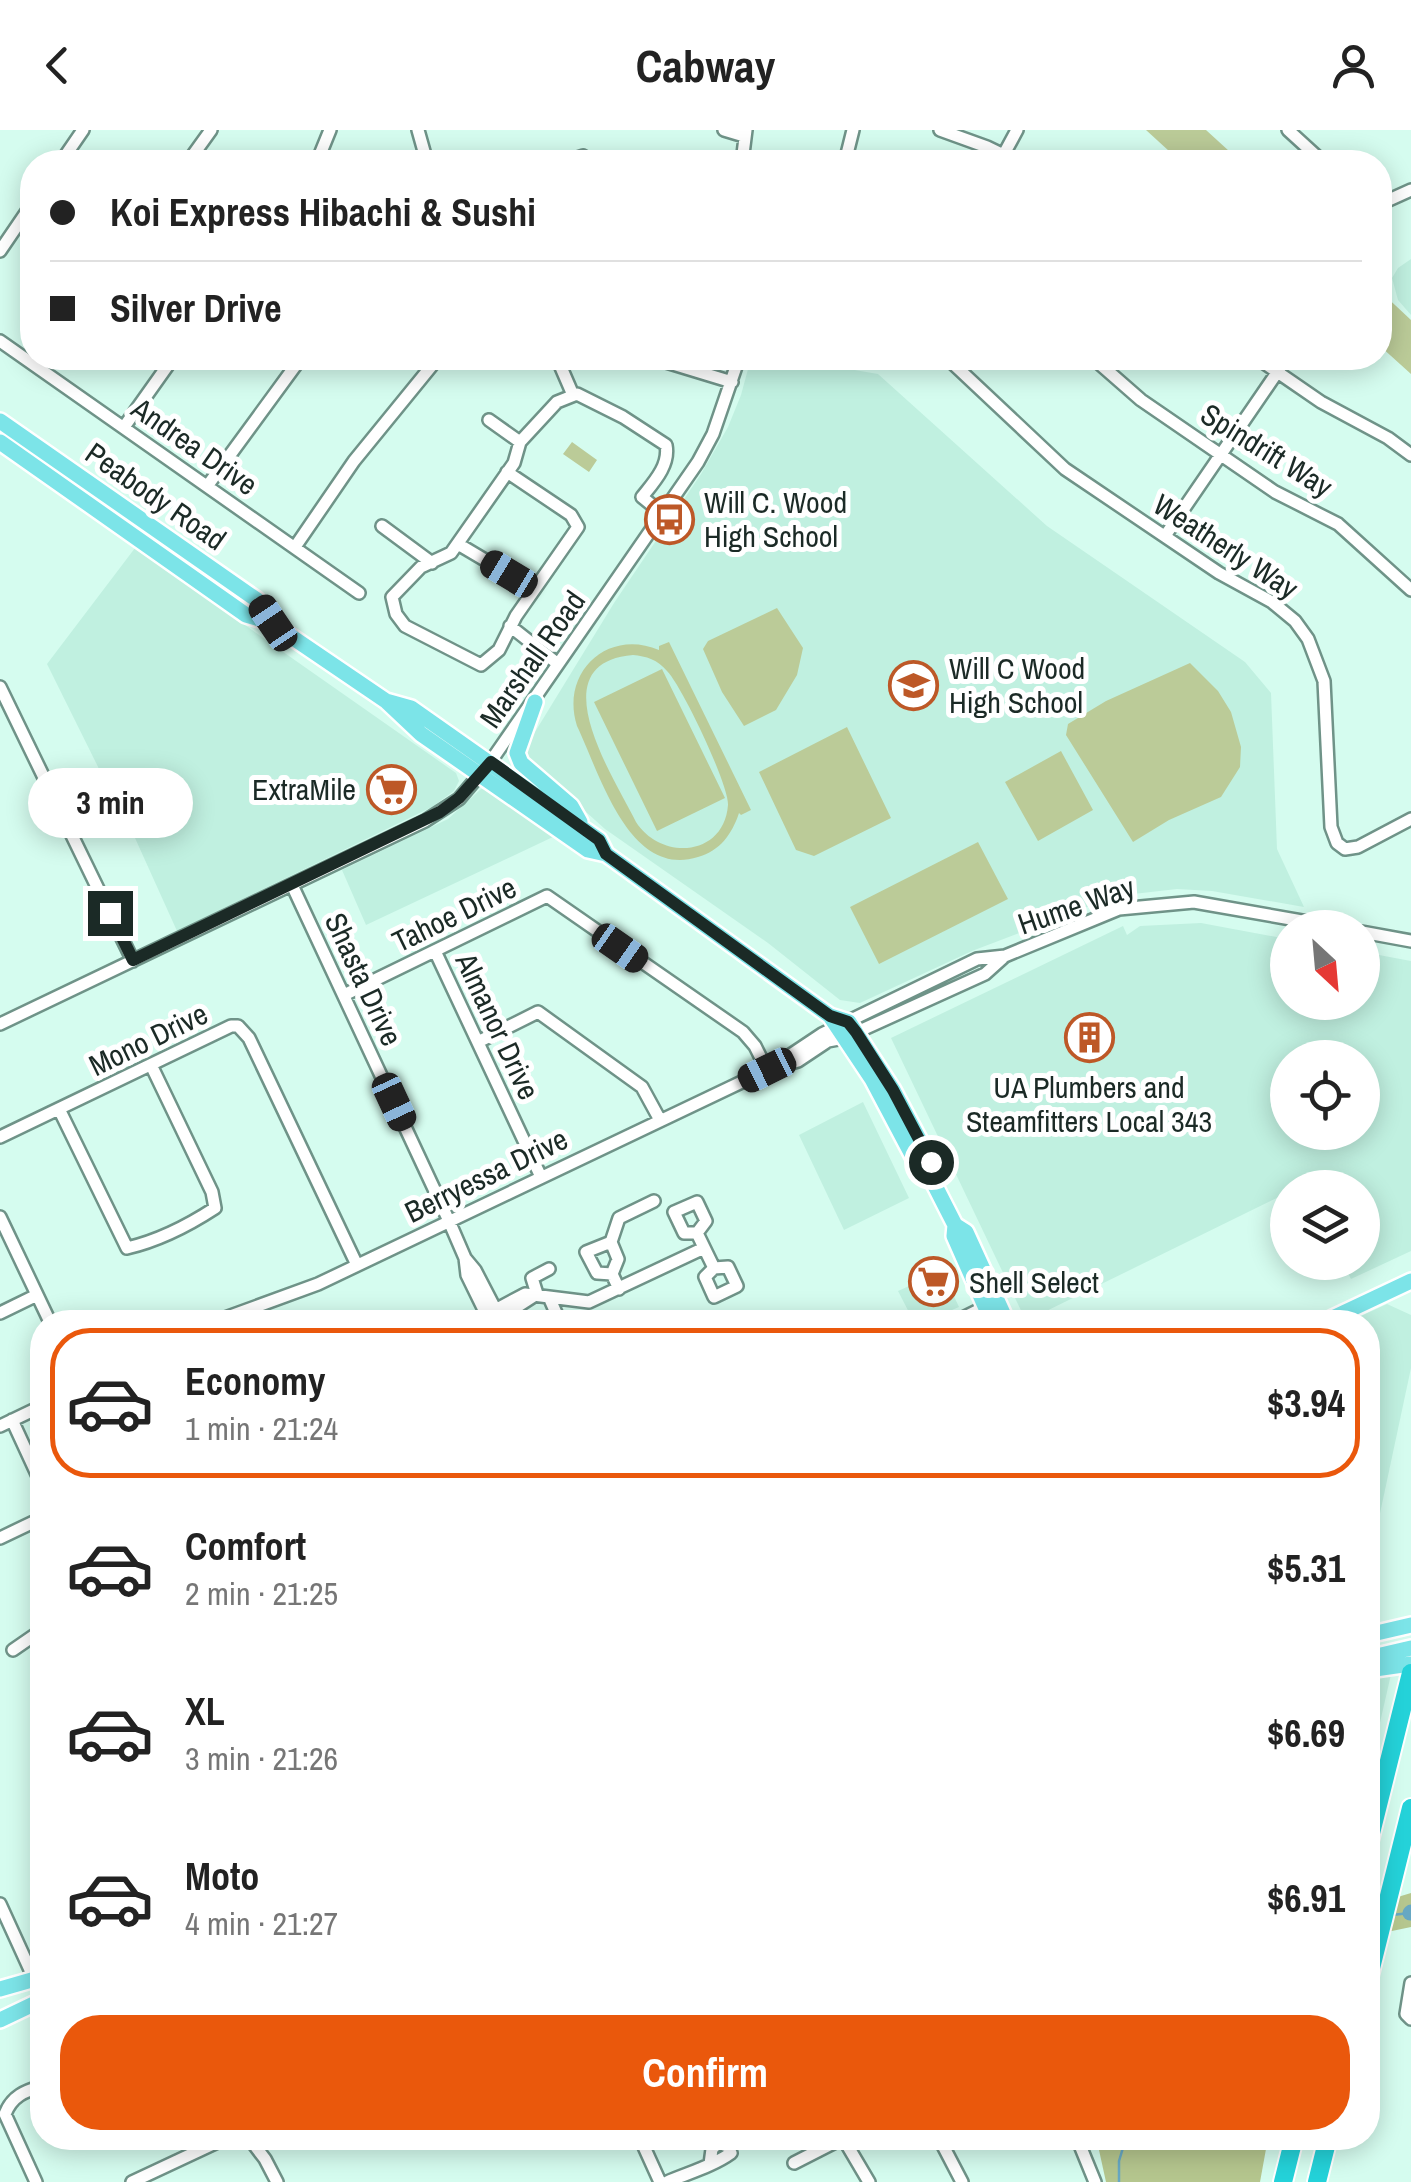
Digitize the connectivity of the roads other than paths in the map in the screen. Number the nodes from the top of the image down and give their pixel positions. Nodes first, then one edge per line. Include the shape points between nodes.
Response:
1 (724, 130) edge
2 (940, 130) edge
3 (1288, 130) edge
4 (745, 133) edge
5 (993, 150) edge
6 (1310, 150) edge
7 (20, 222) edge
8 (0, 251) edge
9 (53, 370) edge
10 (164, 370) edge
11 (292, 370) edge
12 (428, 370) edge
13 (562, 370) edge
14 (692, 370) edge
15 (736, 370) edge
16 (959, 370) edge
17 (1107, 370) edge
18 (1275, 370) edge
19 (1278, 372) junction
20 (732, 382) junction
21 (573, 395) junction
22 (0, 420) edge
23 (489, 420) dead end
24 (124, 427) junction
25 (0, 442) edge
26 (520, 442) junction
27 (1222, 455) junction
28 (1411, 455) edge
29 (508, 472) junction
30 (208, 485) junction
31 (663, 514) junction
32 (382, 526) dead end
33 (1165, 536) junction
34 (458, 544) junction
35 (295, 546) junction
36 (432, 563) junction
37 (534, 589) junction
38 (1411, 590) edge
39 (360, 593) dead end
40 (273, 623) junction
41 (510, 626) junction
42 (558, 664) junction
43 (0, 687) edge
44 (386, 701) junction
45 (535, 702) junction
46 (491, 762) junction
47 (480, 776) junction
48 (1411, 820) edge
49 (585, 830) junction
50 (606, 854) junction
51 (292, 885) junction
52 (1270, 915) edge
53 (1380, 936) edge
54 (1411, 942) edge
55 (436, 951) junction
56 (133, 960) junction
57 (344, 995) junction
58 (0, 1024) edge
59 (843, 1027) junction
60 (822, 1039) joint
61 (478, 1042) junction
62 (150, 1065) junction
63 (772, 1068) junction
64 (59, 1109) junction
65 (660, 1120) junction
66 (0, 1137) edge
67 (541, 1177) junction
68 (654, 1201) dead end
69 (0, 1217) edge
70 (449, 1221) junction
71 (697, 1233) dead end
72 (611, 1242) junction
73 (704, 1248) junction
74 (357, 1265) junction
75 (714, 1268) dead end
76 (549, 1269) dead end
77 (612, 1274) junction
78 (1411, 1281) edge
79 (618, 1289) junction
80 (37, 1296) junction
81 (543, 1296) junction
82 (44, 1310) edge
83 (247, 1310) edge
84 (490, 1310) edge
85 (511, 1310) edge
86 (552, 1310) edge
87 (992, 1310) edge
88 (1349, 1310) edge
89 (0, 1313) edge
90 (30, 1412) edge
91 (6, 1423) edge
92 (30, 1464) edge
93 (30, 1524) edge
94 (0, 1538) edge
95 (1411, 1625) edge
96 (1380, 1632) edge
97 (1411, 1636) edge
98 (30, 1638) edge
99 (1380, 1642) edge
100 (1411, 1648) edge
101 (13, 1650) dead end
102 (1380, 1655) edge
103 (1411, 1664) edge
104 (1380, 1668) edge
105 (1409, 1680) edge
106 (1380, 1797) edge
107 (1411, 1808) edge
108 (0, 1904) edge
109 (1380, 1930) edge
110 (30, 1961) edge
111 (30, 1981) edge
112 (1411, 1982) edge
113 (0, 1989) edge
114 (30, 2000) edge
115 (30, 2004) edge
116 (0, 2008) edge
117 (1411, 2019) edge
118 (0, 2020) edge
119 (30, 2090) edge
120 (199, 2150) edge
121 (259, 2150) edge
122 (646, 2150) edge
123 (819, 2150) edge
124 (850, 2150) edge
125 (945, 2150) edge
126 (1082, 2150) edge
127 (1291, 2150) edge
128 (1325, 2150) edge
129 (794, 2163) dead end
130 (710, 2164) dead end
131 (36, 2182) edge
132 (132, 2182) edge
133 (278, 2182) edge
134 (663, 2182) edge
135 (869, 2182) edge
136 (962, 2182) edge
137 (1095, 2182) edge
138 (1283, 2182) edge
139 (1317, 2182) edge

1 - 4 street
2 - 5 street
3 - 6 street
7 - 8 street
9 - 24 street, Andrea Drive
10 - 24 street
11 - 30 street
12 - 35 street
13 - 21 street
14 - 20 street
15 - 20 street, Marshall Road
16 - 33 street, Weatherly Way via 1065,469
17 - 27 street, Spindrift Way
18 - 19 street
19 - 27 street
19 - 28 street
20 - 31 street, Marshall Road via 713,434
21 - 26 street via 557,402
21 - 31 street via 666,445 658,477 642,497
22 - 40 main road, Peabody Road via 258,600
23 - 26 street
24 - 30 street, Andrea Drive
25 - 40 main road, Peabody Road via 246,615
26 - 29 street
27 - 33 street
27 - 38 street, Spindrift Way via 1338,524
29 - 34 street
29 - 37 street via 579,523
30 - 35 street, Andrea Drive
31 - 42 street, Marshall Road
32 - 36 street
33 - 48 street, Weatherly Way via 1272,602 1308,639 1327,698 1337,843 1358,847
34 - 36 street
34 - 37 street
35 - 39 street, Andrea Drive
36 - 41 street via 392,597 406,626 480,665 500,650
37 - 41 street
40 - 44 main road, Peabody Road
41 - 42 street
42 - 45 street, Marshall Road
43 - 56 street
44 - 46 main road, Peabody Road via 411,708
44 - 47 main road, Peabody Road
45 - 46 street, Marshall Road
45 - 49 main road via 517,753 571,806
46 - 47 street, Marshall Road
46 - 49 main road, Peabody Road
47 - 50 main road, Peabody Road via 588,850
47 - 51 street, Marshall Road via 440,812
49 - 50 main road, Peabody Road
50 - 59 main road, Peabody Road
51 - 56 street, Marshall Road
51 - 57 street, Shasta Drive
52 - 59 street, Hume Way via 1194,902 1119,909 1005,956 984,974
53 - 54 street
55 - 57 street, Tahoe Drive
55 - 61 street, Almanor Drive
55 - 63 street, Tahoe Drive via 547,896 743,1032
56 - 58 street, Marshall Road
57 - 70 street, Shasta Drive
59 - 60 street, Hume Way
59 - 87 main road, Peabody Road via 893,1090 922,1144 931,1162 928,1172 955,1224 966,1232
60 - 63 street, Berryessa Drive via 798,1060
61 - 65 street via 538,1012 642,1086
61 - 67 street, Almanor Drive
62 - 64 street, Mono Drive
62 - 64 street via 215,1208 159,1237 127,1248
62 - 74 street, Mono Drive via 231,1026 244,1030
63 - 65 street, Berryessa Drive
64 - 66 street, Mono Drive
65 - 67 street, Berryessa Drive
67 - 70 street, Berryessa Drive
68 - 72 street via 619,1218
69 - 80 street
70 - 74 street, Berryessa Drive
70 - 84 street, Shasta Drive via 466,1275
71 - 73 street
72 - 77 street via 618,1259
72 - 77 street via 586,1252 597,1273
73 - 75 street
73 - 79 street
74 - 83 street, Berryessa Drive
76 - 81 street via 532,1278
77 - 79 street
78 - 88 main road
79 - 81 street via 590,1302
80 - 82 street
80 - 89 street
81 - 85 street
81 - 86 street
90 - 91 street
91 - 92 street
93 - 94 street
95 - 96 main road
97 - 99 main road
98 - 101 street
100 - 102 main road
103 - 104 main road
105 - 106 highway
107 - 109 highway
108 - 110 street
111 - 113 main road
112 - 117 street via 1405,2006
114 - 116 main road
115 - 118 main road
119 - 131 street via 9,2103 5,2114
120 - 132 street
121 - 133 street
122 - 134 street
123 - 129 street
124 - 135 street
125 - 136 street
126 - 137 street
127 - 138 highway
128 - 139 highway
130 - 134 street

